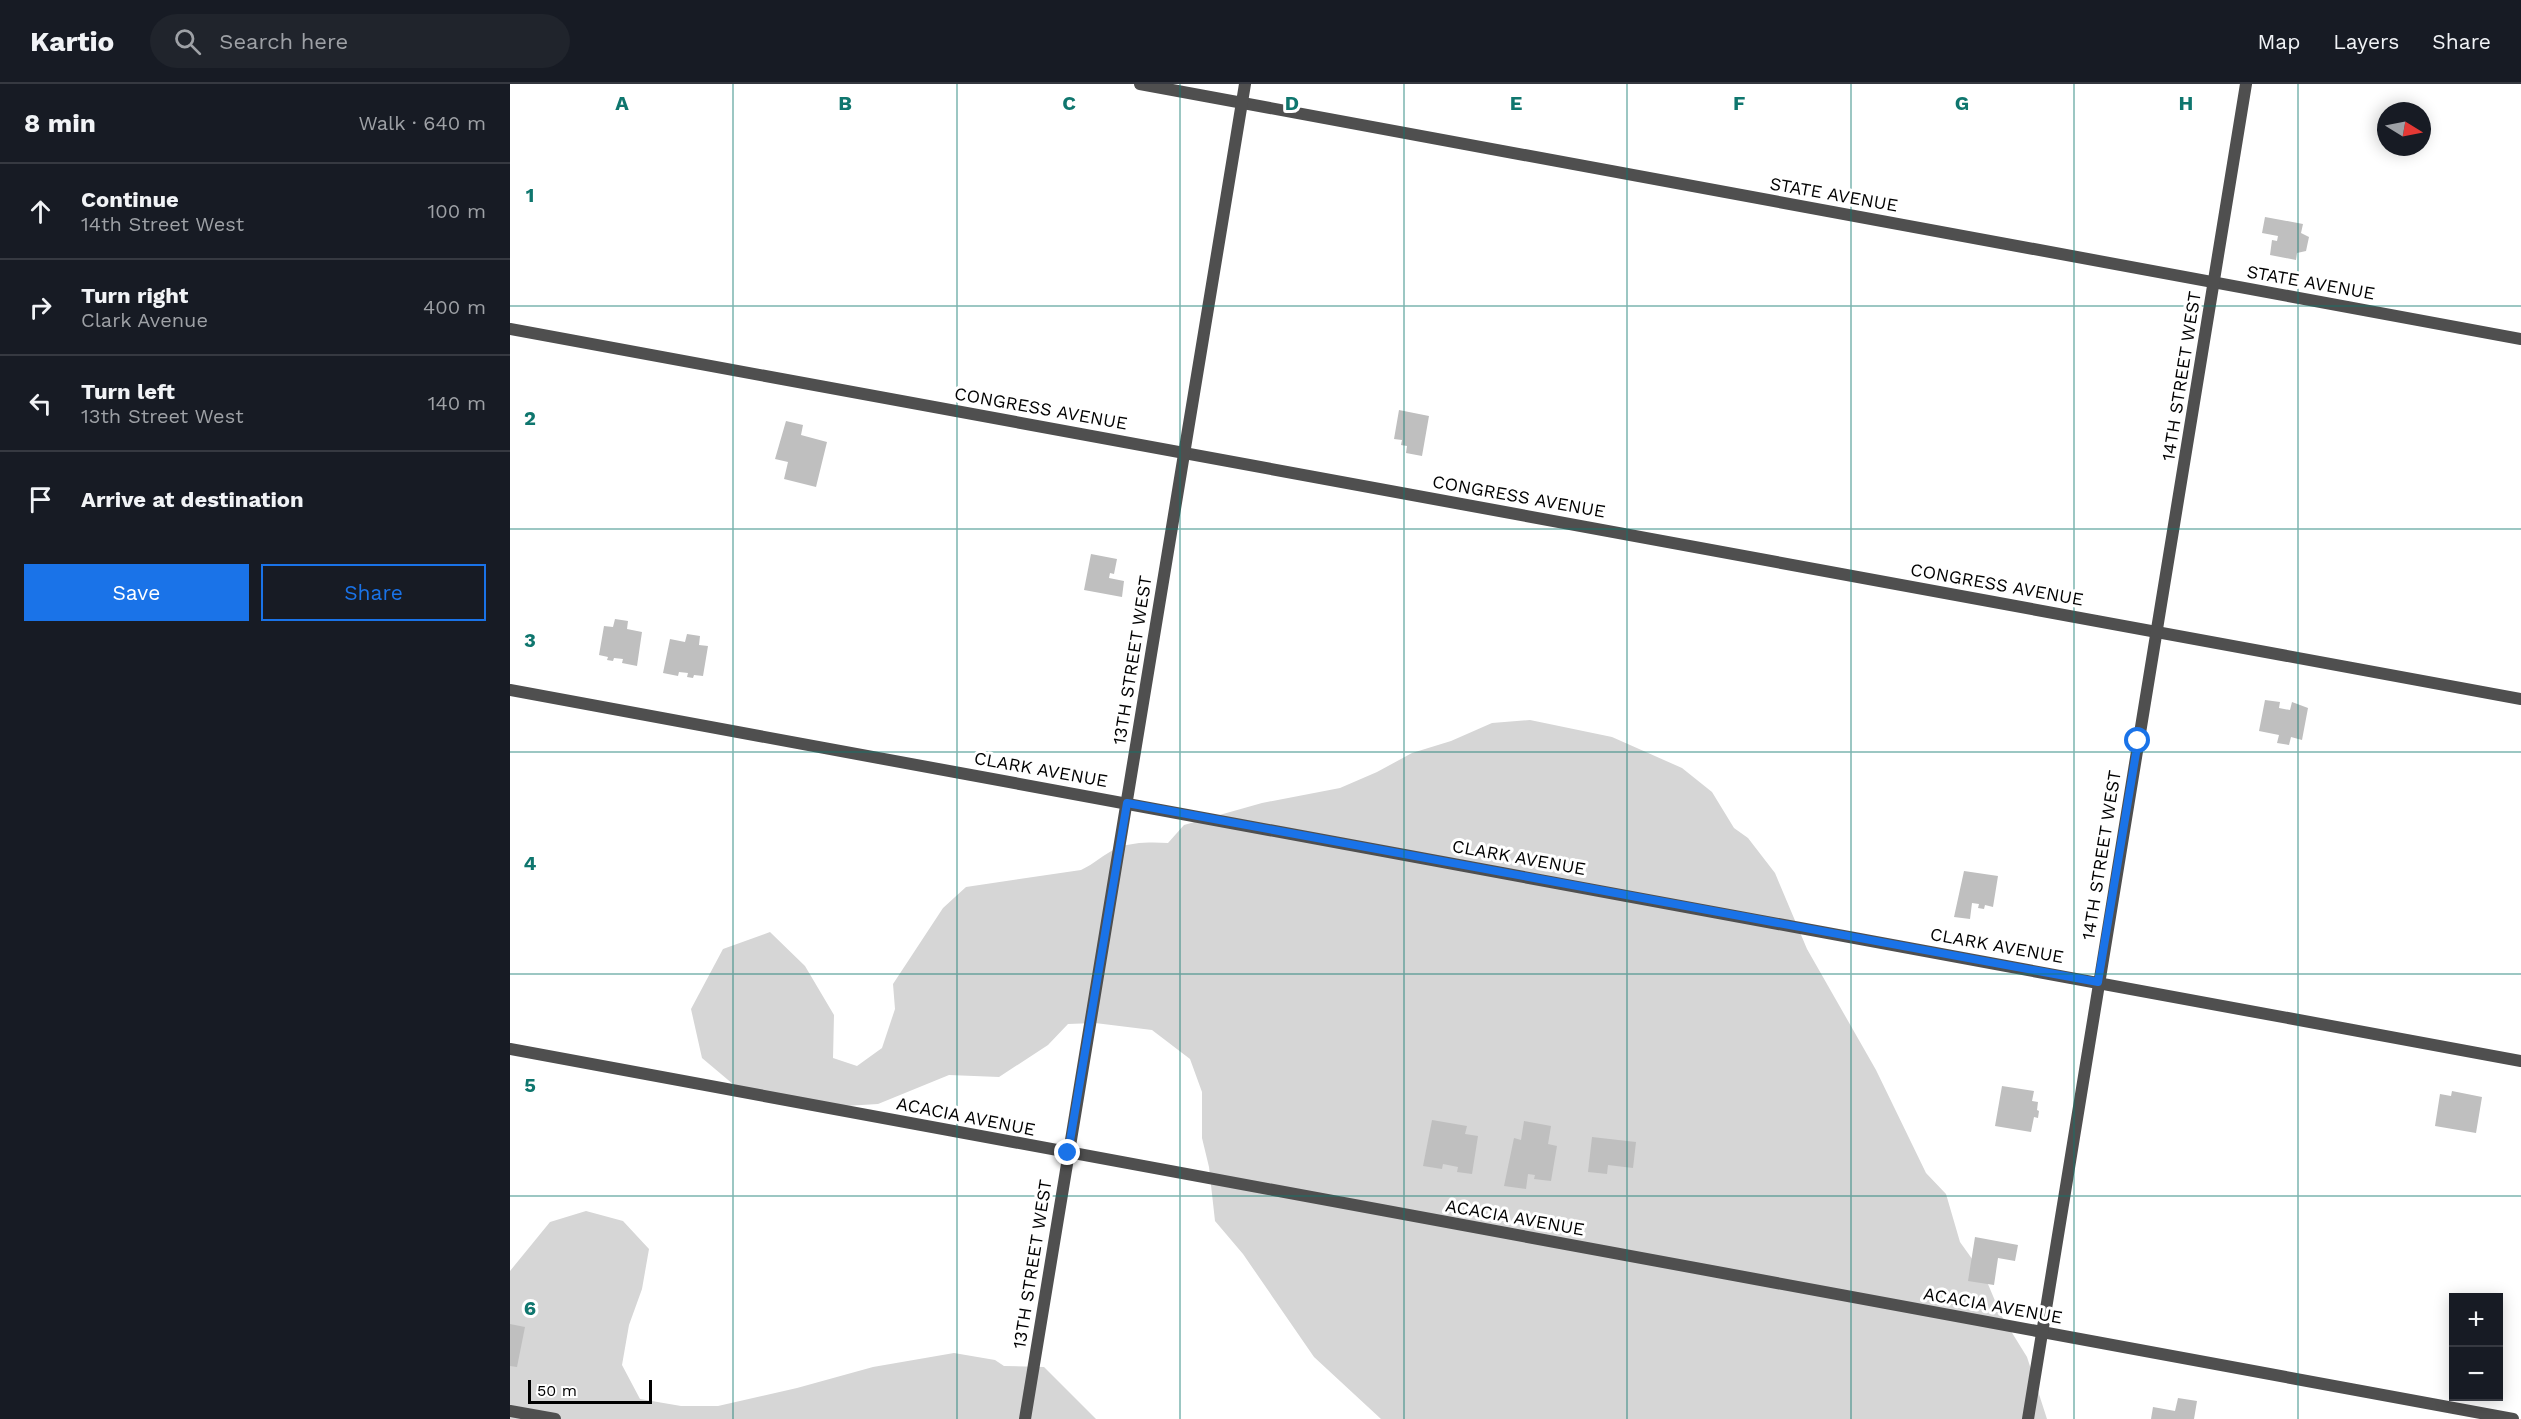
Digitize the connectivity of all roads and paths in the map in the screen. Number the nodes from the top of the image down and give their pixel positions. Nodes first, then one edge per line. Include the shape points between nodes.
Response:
1 (1140, 84) edge
2 (1245, 84) edge
3 (2246, 84) edge
4 (1242, 103) junction
5 (2214, 283) junction
6 (510, 329) edge
7 (2521, 339) edge
8 (1184, 452) junction
9 (2157, 632) junction
10 (510, 690) edge
11 (2521, 699) edge
12 (1127, 803) junction
13 (2098, 982) junction
14 (510, 1049) edge
15 (2521, 1061) edge
16 (1068, 1153) junction
17 (2042, 1332) junction
18 (510, 1411) edge
19 (555, 1419) edge
20 (1025, 1419) edge
21 (2028, 1419) edge
22 (2513, 1419) edge

1 - 4 street, STATE AVENUE
2 - 4 street, 13TH STREET WEST
3 - 5 street, 14TH STREET WEST
4 - 5 street, STATE AVENUE
4 - 8 street, 13TH STREET WEST
5 - 7 street, STATE AVENUE
5 - 9 street, 14TH STREET WEST
6 - 8 street, CONGRESS AVENUE
8 - 9 street, CONGRESS AVENUE
8 - 12 street, 13TH STREET WEST
9 - 11 street, CONGRESS AVENUE
9 - 13 street, 14TH STREET WEST
10 - 12 street, CLARK AVENUE
12 - 13 street, CLARK AVENUE
12 - 16 street, 13TH STREET WEST
13 - 15 street, CLARK AVENUE
13 - 17 street, 14TH STREET WEST
14 - 16 street, ACACIA AVENUE
16 - 17 street, ACACIA AVENUE
16 - 20 street, 13TH STREET WEST
17 - 21 street, 14TH STREET WEST
17 - 22 street, ACACIA AVENUE
18 - 19 street

